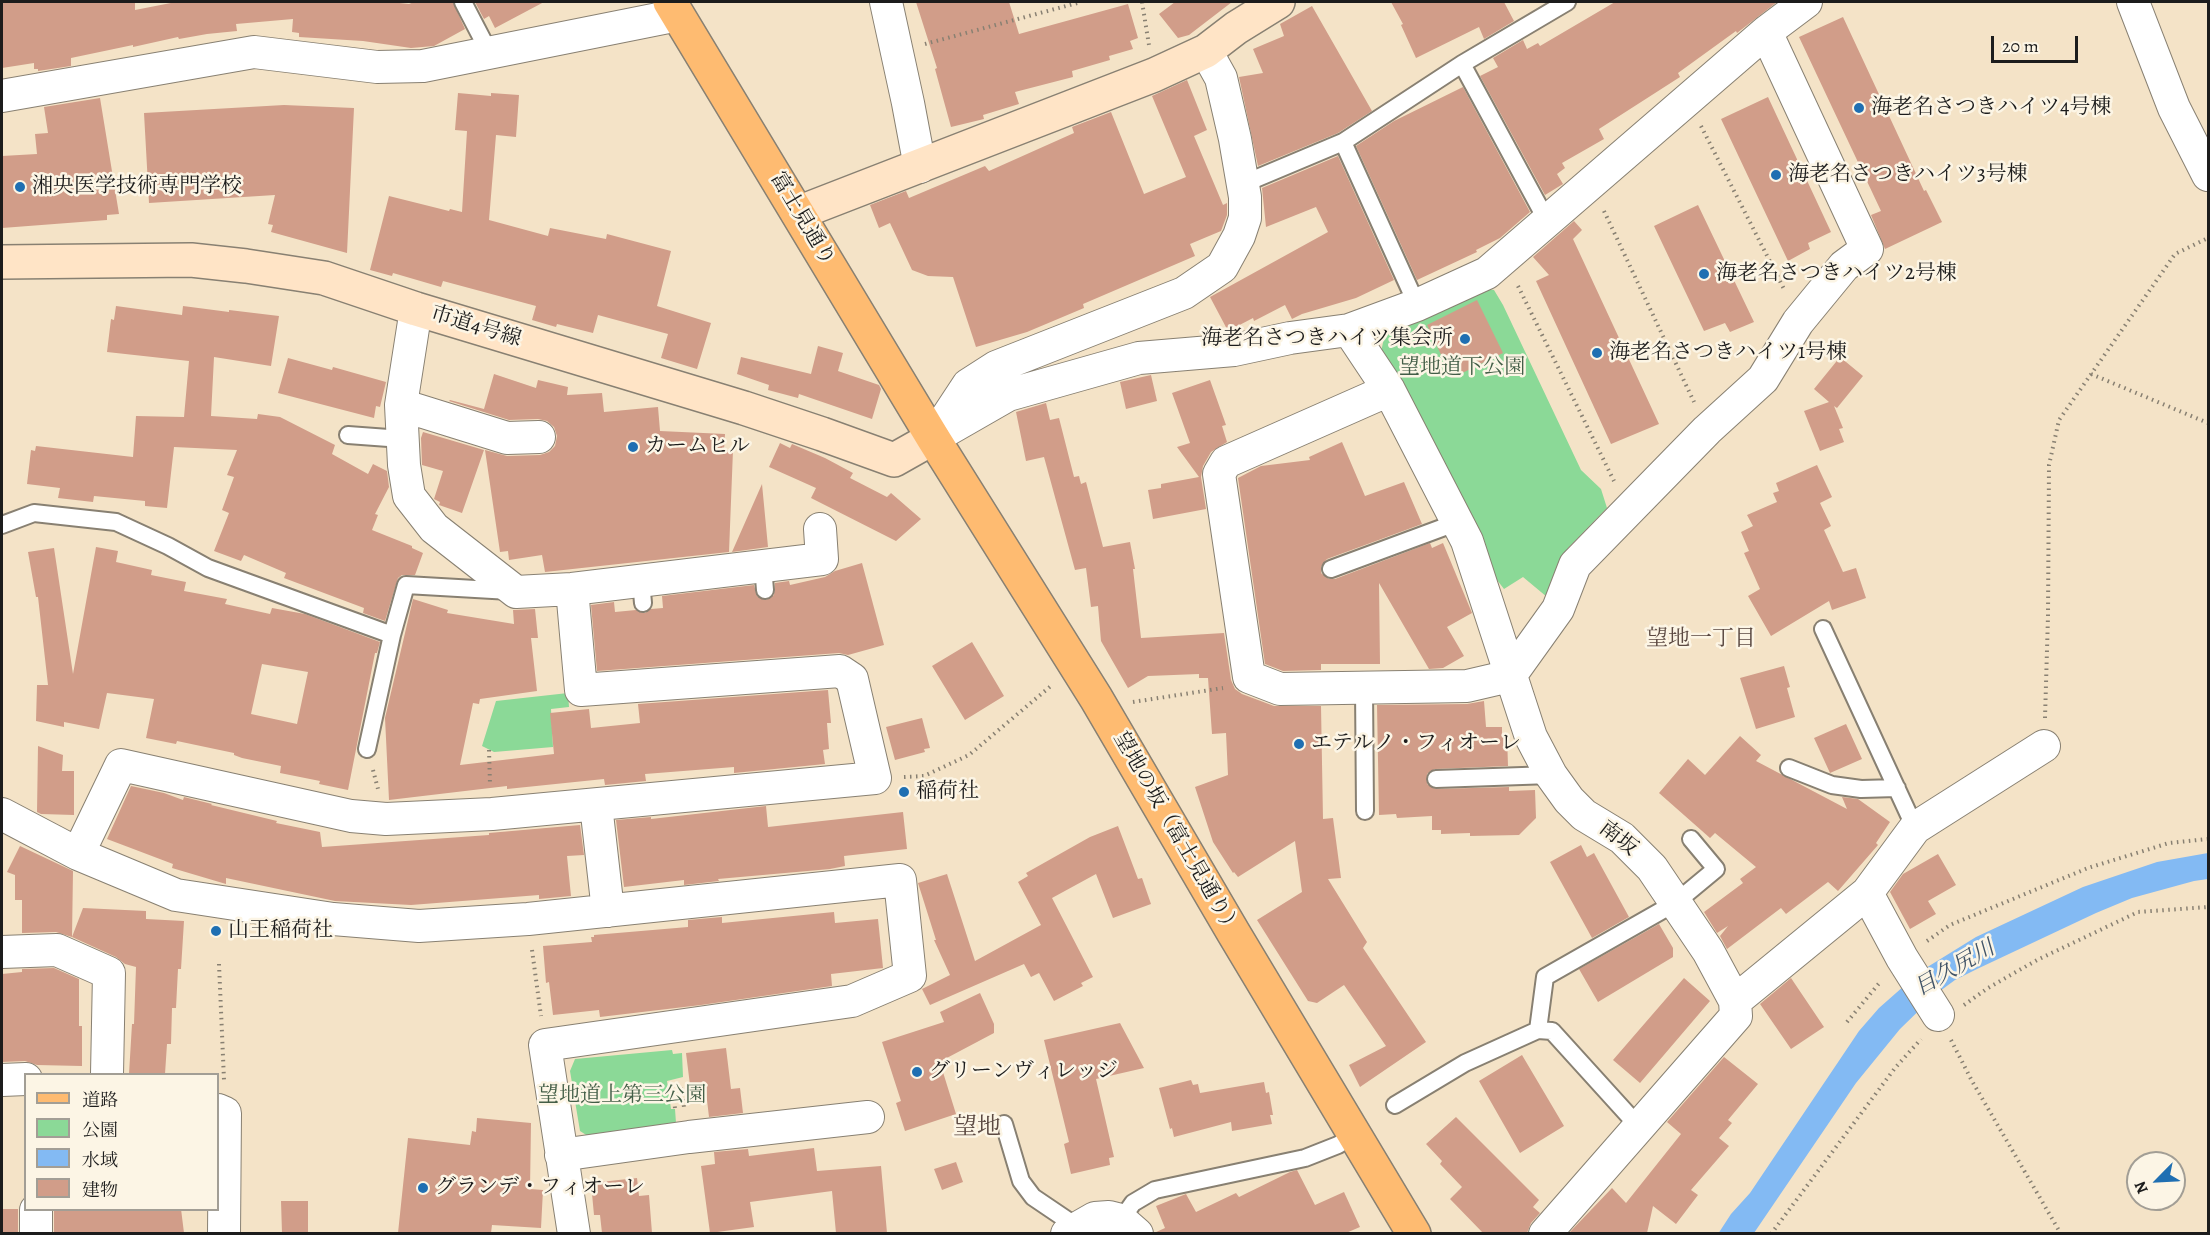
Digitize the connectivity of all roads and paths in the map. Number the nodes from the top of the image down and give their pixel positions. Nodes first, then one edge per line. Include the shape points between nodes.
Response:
1 (463, 2) edge
2 (886, 2) edge
3 (1081, 2) edge
4 (1142, 2) edge
5 (1278, 2) edge
6 (1567, 2) edge
7 (1806, 2) edge
8 (2133, 2) edge
9 (674, 8) edge
10 (1766, 32) junction
11 (1206, 51) junction
12 (489, 52) junction
13 (898, 54) junction
14 (1462, 64) junction
15 (1154, 75) junction
16 (2, 96) edge
17 (1688, 100) junction
18 (1343, 142) junction
19 (920, 167) junction
20 (2208, 175) edge
21 (1591, 183) junction
22 (1243, 184) junction
23 (798, 213) junction
24 (1547, 221) junction
25 (2208, 238) edge
26 (1505, 258) junction
27 (2, 262) edge
28 (1417, 306) junction
29 (416, 309) junction
30 (1798, 322) junction
31 (1349, 330) junction
32 (2091, 375) junction
33 (1389, 390) junction
34 (401, 405) junction
35 (2208, 423) edge
36 (1707, 430) junction
37 (348, 435) dead end
38 (539, 437) dead end
39 (933, 438) junction
40 (402, 439) junction
41 (1631, 510) junction
42 (1458, 522) junction
43 (2, 525) edge
44 (820, 529) dead end
45 (1331, 569) dead end
46 (573, 589) junction
47 (516, 592) junction
48 (1823, 629) dead end
49 (392, 635) junction
50 (1510, 676) junction
51 (1249, 677) junction
52 (1058, 680) dead end
53 (1364, 688) junction
54 (1142, 701) dead end
55 (2044, 746) joint
56 (368, 749) joint
57 (1789, 768) dead end
58 (935, 771) dead end
59 (1551, 775) junction
60 (1436, 779) dead end
61 (1897, 788) junction
62 (596, 805) junction
63 (1365, 811) dead end
64 (2, 814) edge
65 (386, 819) junction
66 (1916, 828) junction
67 (1690, 838) dead end
68 (2208, 839) edge
69 (78, 854) junction
70 (1867, 893) junction
71 (1676, 903) junction
72 (2208, 907) edge
73 (608, 911) junction
74 (528, 919) junction
75 (2, 952) edge
76 (1904, 961) junction
77 (219, 964) dead end
78 (1735, 1001) junction
79 (1940, 1018) junction
80 (1847, 1022) dead end
81 (1538, 1030) junction
82 (545, 1045) junction
83 (107, 1073) edge
84 (24, 1079) edge
85 (2, 1080) edge
86 (224, 1080) dead end
87 (1395, 1105) dead end
88 (219, 1110) edge
89 (868, 1117) dead end
90 (683, 1120) junction
91 (1004, 1124) dead end
92 (1640, 1128) junction
93 (1354, 1135) junction
94 (561, 1155) junction
95 (36, 1211) edge
96 (1129, 1227) edge
97 (1070, 1232) edge
98 (36, 1233) edge
99 (224, 1233) edge
100 (574, 1233) edge
101 (1414, 1233) edge
102 (1545, 1233) edge
103 (1772, 1233) edge
104 (2061, 1233) edge

1 - 12 lane
2 - 13 street
3 - 13 path
4 - 15 path
5 - 11 street
6 - 14 lane
7 - 10 street
8 - 20 street via 2174,108
9 - 12 street
9 - 23 main road, 富士見通り
10 - 17 street
10 - 30 street via 1867,249 1844,266
11 - 15 street
11 - 22 street via 1221,78
12 - 16 street via 423,66 377,67 254,52
13 - 19 street
14 - 18 lane
14 - 24 lane
15 - 19 street
17 - 21 street
17 - 30 path
18 - 22 lane
18 - 28 lane
19 - 23 street
21 - 24 street
21 - 36 path
22 - 39 street via 1245,218 1222,267 1184,293 996,367 968,385
23 - 39 main road, 富士見通り
24 - 26 street
25 - 32 path via 2175,254
26 - 28 street via 1487,273
26 - 41 path
27 - 29 street, 市道4号線 via 191,260 246,266 324,278
28 - 31 street
29 - 34 street
29 - 39 street, 市道4号線 via 744,408 894,460
30 - 36 street via 1763,379
31 - 33 street, 南坂
31 - 39 street via 1234,350 1139,358 1008,395
32 - 35 path
32 - 55 path via 2059,420 2049,465
33 - 42 street, 南坂
33 - 51 street via 1226,462 1219,474
34 - 38 street via 507,438
34 - 40 street
36 - 41 street
37 - 40 lane
39 - 93 main road, 望地の坂（富士見通り） via 1096,698
40 - 47 street via 409,496 434,528
41 - 50 street via 1575,565 1558,609
42 - 45 lane
42 - 50 street, 南坂
43 - 49 lane via 34,513 116,522 208,568
44 - 46 street via 822,559 764,578 642,592
46 - 47 street
46 - 62 street via 581,690 840,671 852,679 875,778
47 - 49 lane via 406,585
48 - 61 lane
49 - 56 lane
50 - 53 street via 1467,686
50 - 59 street, 南坂 via 1531,737
51 - 53 street via 1281,689
51 - 54 path via 1224,688
52 - 58 path via 969,755
53 - 63 lane
55 - 66 street
56 - 65 path
57 - 61 lane via 1832,785
59 - 60 lane
59 - 71 street, 南坂 via 1584,814 1622,838 1652,868
61 - 66 lane
62 - 65 street
62 - 73 street
64 - 69 street
65 - 69 street via 351,816 121,765
66 - 70 street
67 - 71 lane via 1716,869
68 - 76 path via 2169,843 2088,868 1950,925
69 - 74 street via 176,895 333,919 419,926
70 - 76 street
70 - 78 street
71 - 78 street, 南坂
71 - 81 lane via 1545,977
72 - 79 path via 2138,912 2037,960
73 - 74 street
73 - 82 street via 900,880 910,975 852,1001
74 - 82 path
75 - 83 street via 57,950 109,973
76 - 79 street
76 - 80 path
77 - 86 path
78 - 92 street via 1736,1016
79 - 103 path via 1895,1068
79 - 104 path via 1972,1081
81 - 87 lane via 1465,1062
81 - 92 lane via 1552,1031
82 - 94 street
84 - 85 street
88 - 99 street via 225,1113
89 - 90 street
90 - 90 path via 680,1084 671,1085
90 - 94 street
91 - 97 lane via 1021,1181 1033,1197 1067,1220
92 - 102 street
93 - 96 lane via 1323,1152 1291,1162 1155,1190 1132,1203
93 - 101 main road, 望地の坂（富士見通り）
94 - 100 street
95 - 98 street
96 - 97 street via 1109,1217 1095,1218

